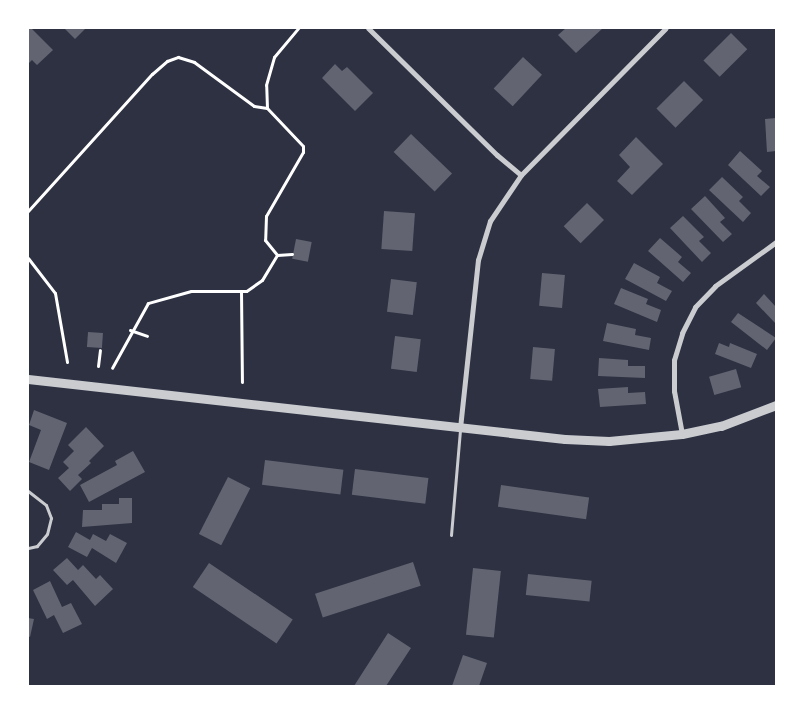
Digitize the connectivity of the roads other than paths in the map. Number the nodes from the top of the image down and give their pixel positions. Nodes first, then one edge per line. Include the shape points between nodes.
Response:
1 (368, 28) edge
2 (666, 28) edge
3 (521, 175) junction
4 (776, 242) edge
5 (28, 379) edge
6 (776, 405) edge
7 (460, 428) junction
8 (682, 434) junction
9 (28, 491) edge
10 (451, 536) dead end
11 (28, 548) edge

1 - 3 street
2 - 3 street
3 - 7 street via 501,200 482,243
4 - 8 street via 715,286 695,307 682,333 674,360 674,391
5 - 7 street
6 - 8 street via 721,426
7 - 8 street via 600,441
7 - 10 lane
9 - 11 lane via 46,505 51,518 47,534 37,546

